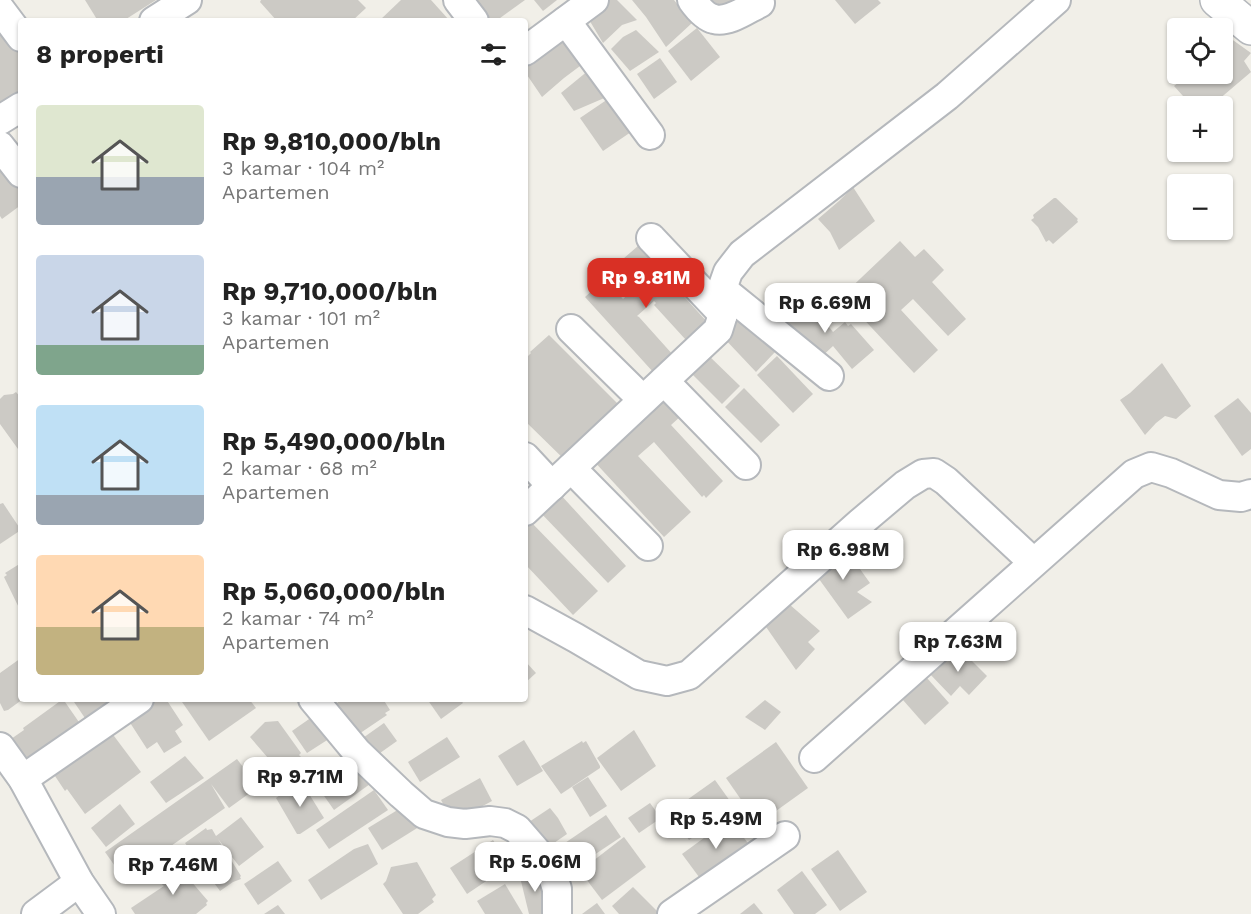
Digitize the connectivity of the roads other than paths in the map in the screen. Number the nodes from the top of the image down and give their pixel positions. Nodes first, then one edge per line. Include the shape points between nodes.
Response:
1 (187, 0) edge
2 (458, 0) edge
3 (594, 0) edge
4 (692, 0) edge
5 (1056, 0) edge
6 (1218, 0) edge
7 (760, 3) dead end
8 (0, 9) edge
9 (159, 18) edge
10 (472, 18) edge
11 (566, 21) junction
12 (1251, 28) edge
13 (18, 33) edge
14 (528, 49) edge
15 (18, 109) edge
16 (0, 120) edge
17 (650, 135) dead end
18 (0, 146) edge
19 (18, 169) edge
20 (651, 238) dead end
21 (722, 301) junction
22 (571, 329) dead end
23 (830, 376) dead end
24 (664, 381) junction
25 (643, 400) junction
26 (528, 459) edge
27 (746, 465) dead end
28 (561, 477) junction
29 (1251, 494) edge
30 (528, 508) edge
31 (648, 546) dead end
32 (1033, 562) junction
33 (528, 612) edge
34 (135, 702) edge
35 (315, 702) edge
36 (0, 747) edge
37 (814, 758) dead end
38 (23, 779) junction
39 (785, 836) dead end
40 (79, 882) junction
41 (36, 914) edge
42 (101, 914) edge
43 (557, 914) edge
44 (672, 914) edge

1 - 9 street
2 - 10 street
3 - 11 street
4 - 7 street via 714,19 728,18
5 - 21 street via 947,96 742,254 728,272
6 - 12 street
8 - 13 street
11 - 14 street
11 - 17 street
15 - 16 street
18 - 19 street
20 - 21 street
21 - 23 street
21 - 24 street via 718,330
22 - 25 street
24 - 25 street
24 - 27 street
25 - 28 street
26 - 28 street
28 - 30 street
28 - 31 street
29 - 32 street via 1219,495 1151,467 1134,474
32 - 33 street via 946,481 934,473 922,474 860,523 689,675 667,681 639,675
32 - 37 street
34 - 38 street
35 - 43 street via 357,752 424,814 448,822 490,821 517,829 550,867
36 - 38 street
38 - 40 street
39 - 44 street
40 - 41 street
40 - 42 street

